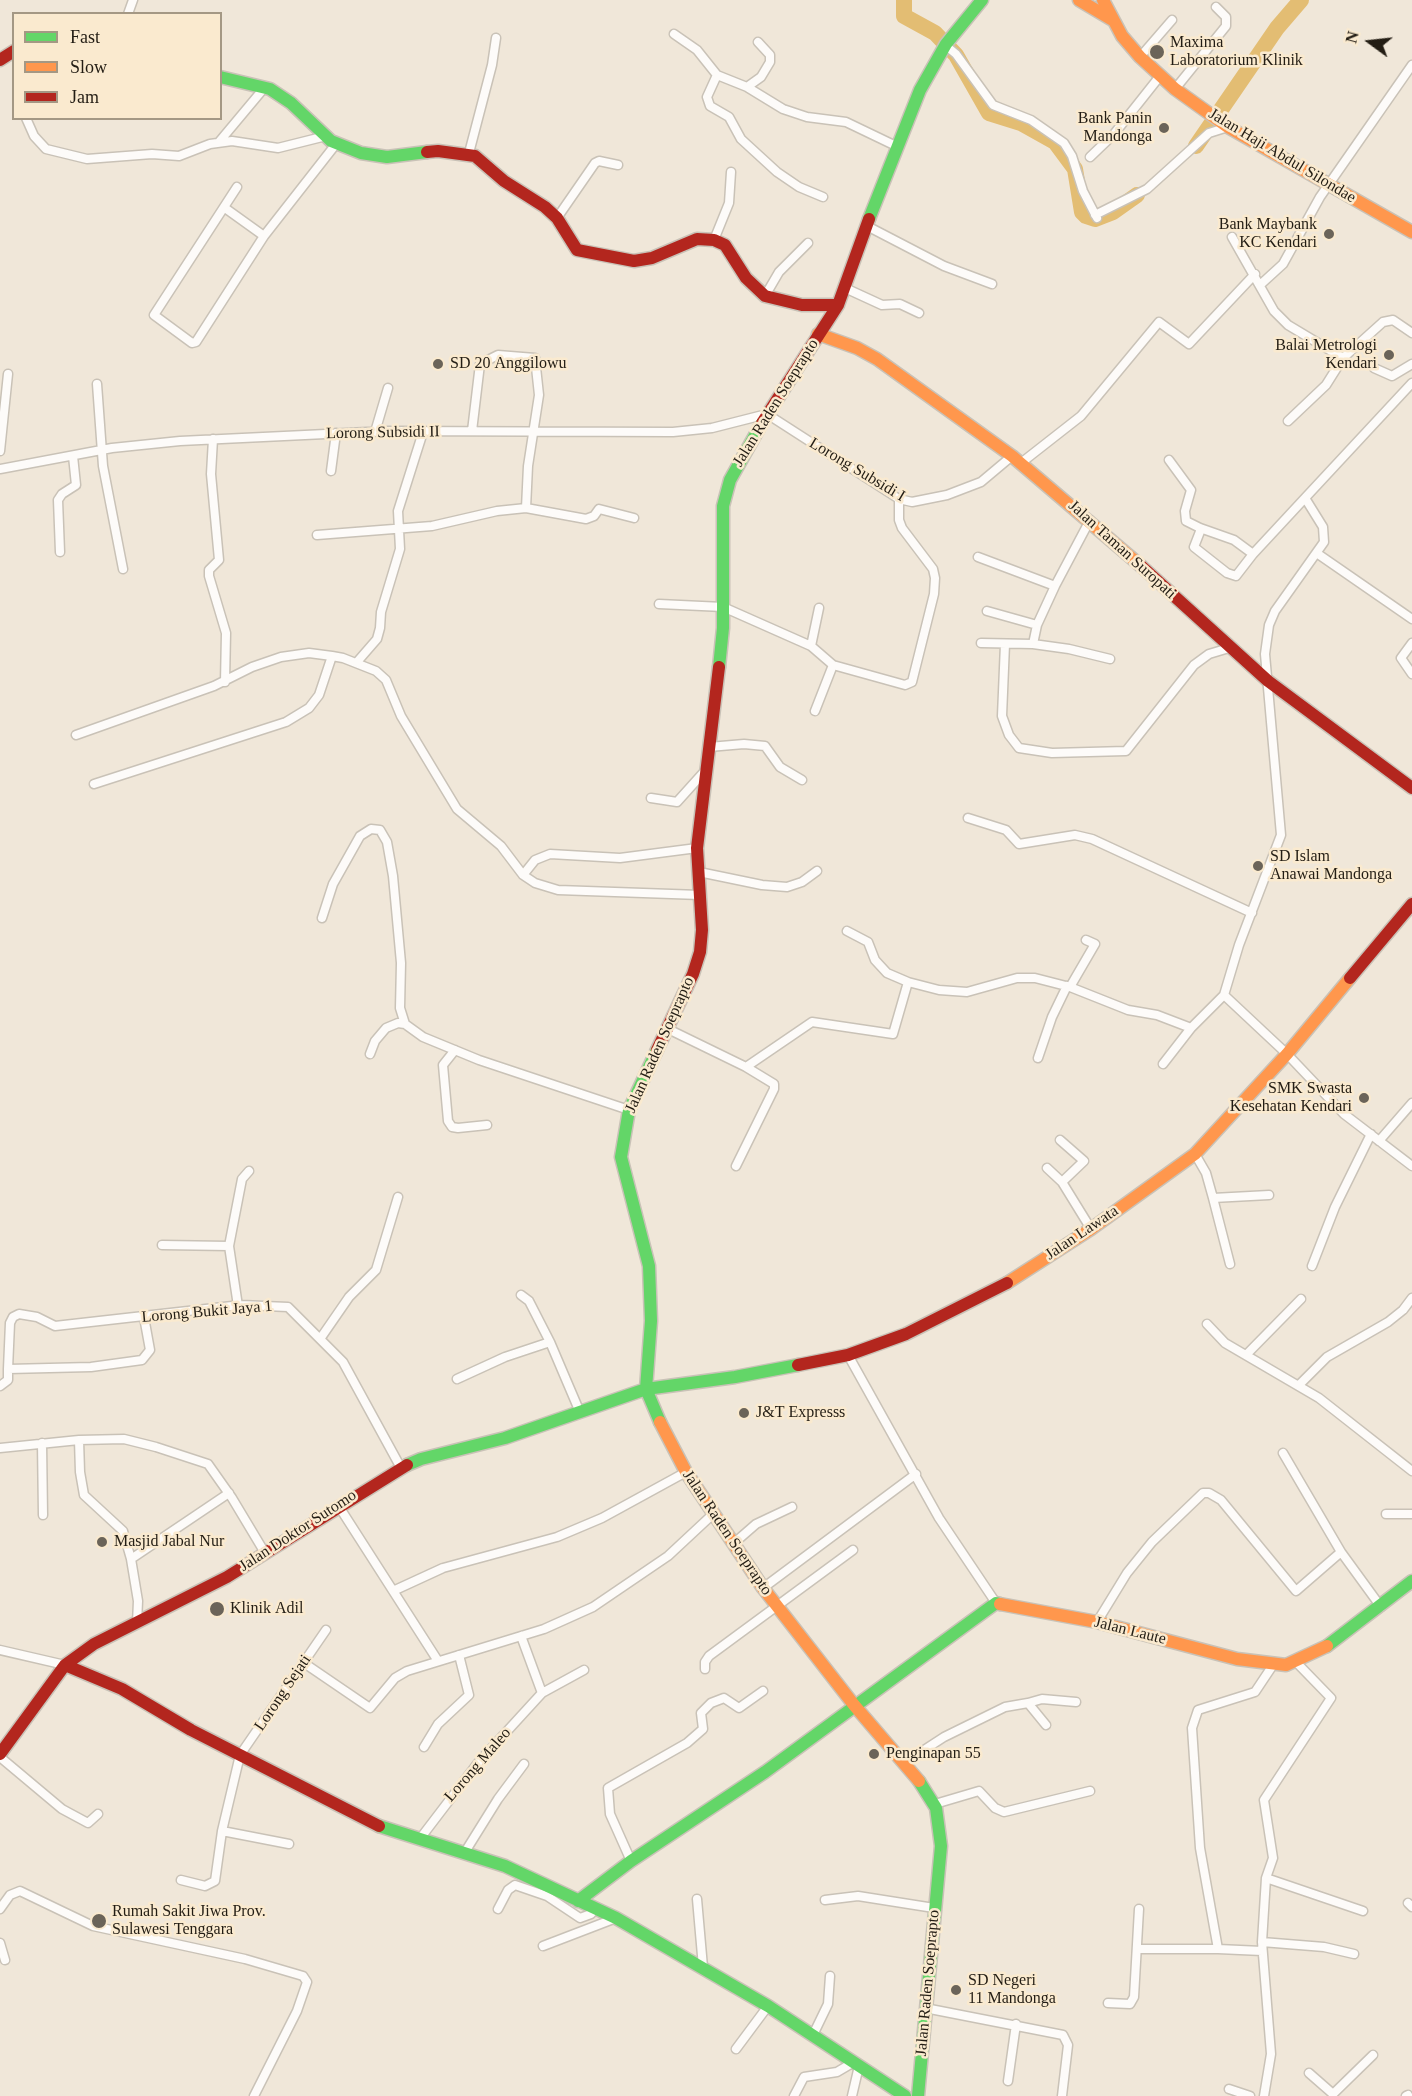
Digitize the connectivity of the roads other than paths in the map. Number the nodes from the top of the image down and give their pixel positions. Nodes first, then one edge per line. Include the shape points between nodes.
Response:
1 (982, 0) edge
2 (1078, 0) edge
3 (1103, 0) edge
4 (1216, 7) dead end
5 (1111, 19) junction
6 (1172, 20) dead end
7 (674, 34) dead end
8 (496, 38) dead end
9 (758, 42) dead end
10 (945, 45) junction
11 (1140, 57) junction
12 (1412, 65) edge
13 (717, 75) junction
14 (1160, 76) junction
15 (222, 77) edge
16 (265, 87) junction
17 (747, 87) junction
18 (1175, 89) junction
19 (27, 120) edge
20 (1226, 126) junction
21 (331, 140) junction
22 (219, 142) junction
23 (896, 146) junction
24 (469, 153) junction
25 (1090, 157) dead end
26 (618, 165) dead end
27 (731, 172) dead end
28 (1329, 186) junction
29 (237, 187) dead end
30 (823, 197) dead end
31 (225, 208) junction
32 (557, 218) junction
33 (867, 226) junction
34 (1412, 232) edge
35 (264, 236) junction
36 (1232, 237) dead end
37 (714, 240) junction
38 (808, 243) dead end
39 (1255, 274) junction
40 (992, 284) dead end
41 (1260, 285) junction
42 (845, 288) junction
43 (765, 296) junction
44 (838, 304) junction
45 (919, 313) dead end
46 (1412, 333) edge
47 (818, 334) junction
48 (1343, 357) junction
49 (1412, 364) edge
50 (1374, 368) dead end
51 (8, 374) dead end
52 (1412, 383) edge
53 (97, 384) dead end
54 (388, 388) dead end
55 (767, 414) junction
56 (1288, 421) dead end
57 (472, 431) junction
58 (535, 431) junction
59 (375, 432) junction
60 (423, 432) junction
61 (336, 433) junction
62 (213, 440) junction
63 (0, 451) edge
64 (103, 451) junction
65 (73, 456) junction
66 (1016, 459) junction
67 (1169, 460) dead end
68 (0, 469) edge
69 (331, 471) dead end
70 (1305, 498) junction
71 (899, 499) junction
72 (526, 508) junction
73 (634, 518) dead end
74 (1090, 520) junction
75 (399, 529) junction
76 (1201, 529) junction
77 (317, 535) dead end
78 (60, 552) dead end
79 (1253, 554) junction
80 (1317, 554) junction
81 (978, 556) dead end
82 (123, 569) dead end
83 (1055, 586) junction
84 (659, 604) dead end
85 (723, 607) junction
86 (819, 608) dead end
87 (987, 611) dead end
88 (1412, 619) edge
89 (1038, 625) junction
90 (981, 643) dead end
91 (1412, 643) edge
92 (1005, 644) junction
93 (1033, 644) junction
94 (811, 646) junction
95 (1229, 648) junction
96 (332, 656) junction
97 (1110, 659) dead end
98 (357, 662) junction
99 (833, 664) junction
100 (1412, 674) edge
101 (1268, 681) junction
102 (225, 682) junction
103 (815, 711) dead end
104 (76, 735) dead end
105 (709, 747) junction
106 (705, 772) junction
107 (802, 780) dead end
108 (94, 784) dead end
109 (1412, 788) edge
110 (651, 798) dead end
111 (968, 818) dead end
112 (697, 848) junction
113 (817, 871) dead end
114 (699, 872) junction
115 (523, 875) junction
116 (700, 895) junction
117 (1412, 904) edge
118 (1252, 913) junction
119 (322, 918) dead end
120 (847, 931) dead end
121 (1086, 940) dead end
122 (908, 982) junction
123 (1069, 986) junction
124 (1224, 995) junction
125 (405, 1024) junction
126 (1191, 1028) junction
127 (668, 1029) junction
128 (455, 1050) junction
129 (370, 1054) dead end
130 (1287, 1054) junction
131 (1038, 1058) dead end
132 (1163, 1064) dead end
133 (746, 1066) junction
134 (1412, 1103) edge
135 (629, 1110) junction
136 (487, 1125) dead end
137 (1371, 1134) junction
138 (1060, 1140) dead end
139 (1379, 1140) junction
140 (1195, 1154) junction
141 (736, 1166) dead end
142 (1412, 1166) edge
143 (1047, 1168) dead end
144 (249, 1171) dead end
145 (1062, 1182) junction
146 (1269, 1195) dead end
147 (398, 1197) dead end
148 (1214, 1198) junction
149 (1091, 1229) junction
150 (162, 1245) dead end
151 (229, 1246) junction
152 (1230, 1264) dead end
153 (1312, 1266) dead end
154 (521, 1295) dead end
155 (1412, 1298) edge
156 (1300, 1299) dead end
157 (238, 1306) junction
158 (144, 1317) junction
159 (1208, 1323) dead end
160 (320, 1339) junction
161 (550, 1342) junction
162 (848, 1355) junction
163 (1246, 1355) junction
164 (8, 1365) junction
165 (457, 1380) dead end
166 (1299, 1385) junction
167 (0, 1386) edge
168 (646, 1389) junction
169 (579, 1410) junction
170 (79, 1440) junction
171 (42, 1443) junction
172 (0, 1448) edge
173 (1283, 1453) dead end
174 (401, 1468) junction
175 (1411, 1469) edge
176 (686, 1472) junction
177 (916, 1474) junction
178 (229, 1493) junction
179 (338, 1505) junction
180 (792, 1507) dead end
181 (1386, 1514) dead end
182 (1412, 1514) edge
183 (43, 1515) dead end
184 (712, 1515) junction
185 (733, 1544) junction
186 (853, 1550) dead end
187 (1341, 1552) junction
188 (265, 1553) junction
189 (131, 1559) junction
190 (1412, 1581) edge
191 (763, 1588) junction
192 (393, 1591) junction
193 (996, 1604) junction
194 (1381, 1607) junction
195 (777, 1608) junction
196 (137, 1623) junction
197 (1097, 1623) junction
198 (326, 1630) dead end
199 (521, 1636) junction
200 (0, 1650) edge
201 (459, 1655) junction
202 (438, 1661) junction
203 (304, 1662) junction
204 (1296, 1662) junction
205 (65, 1665) junction
206 (1273, 1665) junction
207 (705, 1669) dead end
208 (584, 1670) dead end
209 (763, 1691) dead end
210 (542, 1693) junction
211 (1028, 1702) junction
212 (1076, 1702) dead end
213 (854, 1705) junction
214 (1046, 1725) dead end
215 (424, 1747) dead end
216 (0, 1755) edge
217 (240, 1755) junction
218 (904, 1763) junction
219 (524, 1764) dead end
220 (1090, 1791) dead end
221 (935, 1804) junction
222 (98, 1814) dead end
223 (222, 1831) junction
224 (419, 1840) junction
225 (289, 1844) dead end
226 (465, 1852) junction
227 (631, 1861) junction
228 (1266, 1878) junction
229 (181, 1880) dead end
230 (696, 1899) dead end
231 (825, 1900) dead end
232 (578, 1901) junction
233 (596, 1908) junction
234 (934, 1908) junction
235 (0, 1909) edge
236 (498, 1909) dead end
237 (1138, 1909) dead end
238 (1363, 1911) dead end
239 (616, 1918) junction
240 (0, 1943) edge
241 (543, 1946) dead end
242 (1262, 1947) junction
243 (1218, 1948) junction
244 (1138, 1949) junction
245 (1354, 1954) dead end
246 (5, 1960) dead end
247 (703, 1967) junction
248 (830, 1976) dead end
249 (1108, 2003) dead end
250 (768, 2006) junction
251 (925, 2008) junction
252 (1016, 2024) junction
253 (813, 2035) junction
254 (736, 2049) dead end
255 (1373, 2055) dead end
256 (856, 2064) junction
257 (1309, 2073) dead end
258 (1008, 2081) dead end
259 (1229, 2089) dead end
260 (1332, 2095) edge
261 (254, 2096) edge
262 (794, 2096) edge
263 (852, 2096) edge
264 (905, 2096) edge
265 (918, 2096) edge
266 (1062, 2096) edge
267 (1250, 2096) edge
268 (1264, 2096) edge

1 - 10 main road, Jalan Raden Soeprapto
2 - 5 main road
3 - 5 main road
4 - 18 street via 1226,16 1226,26
5 - 11 main road, Jalan Haji Abdul Silondae
6 - 11 street
7 - 13 street via 697,50
8 - 24 street
9 - 17 street via 770,55 770,62 761,77
10 - 20 street via 993,105 1031,120 1064,142 1096,217 1147,189 1209,133
10 - 23 main road, Jalan Raden Soeprapto
11 - 14 main road, Jalan Haji Abdul Silondae
12 - 28 street
13 - 17 street
13 - 30 street via 707,98 710,106 729,117 741,139 777,172
14 - 18 main road, Jalan Haji Abdul Silondae
14 - 25 street via 1114,134
15 - 16 main road
16 - 21 main road via 291,104
16 - 22 street
17 - 23 street via 794,114 846,122
18 - 20 main road, Jalan Haji Abdul Silondae
19 - 22 street via 46,149 70,157 179,156
20 - 28 main road, Jalan Haji Abdul Silondae
21 - 22 street via 278,148
21 - 24 main road via 361,153 387,157 438,151
21 - 35 street
23 - 33 main road, Jalan Raden Soeprapto
24 - 32 main road
26 - 32 street via 595,163
27 - 37 street via 729,202
28 - 34 main road, Jalan Haji Abdul Silondae
28 - 41 street via 1282,264
29 - 31 street
31 - 35 street
31 - 35 street via 155,318 188,341 196,342
32 - 37 main road via 577,250 619,260 644,260 697,239
33 - 40 street via 944,266
33 - 42 main road, Jalan Raden Soeprapto
36 - 39 street
37 - 43 main road via 725,245 746,278
38 - 43 street via 779,272
39 - 41 street
39 - 66 street, Lorong Subsidi I via 1189,344 1159,322 1081,416
41 - 48 street via 1274,311 1288,325
42 - 44 main road, Jalan Raden Soeprapto
42 - 45 street via 880,305 900,304
43 - 44 main road via 802,305
44 - 47 main road, Jalan Raden Soeprapto
46 - 48 street via 1393,320 1386,320
47 - 55 main road, Jalan Raden Soeprapto
47 - 66 main road, Jalan Taman Suropati via 868,353
48 - 56 street via 1326,386
49 - 50 street via 1392,376
51 - 63 street
52 - 70 street
53 - 64 street
54 - 59 street
55 - 58 street, Lorong Subsidi II via 683,431
55 - 71 street, Lorong Subsidi I
55 - 85 main road, Jalan Raden Soeprapto via 730,480 723,506
57 - 58 street, Lorong Subsidi II
57 - 58 street via 480,364 498,355 535,358 539,395
57 - 60 street, Lorong Subsidi II
58 - 72 street
59 - 60 street, Lorong Subsidi II
59 - 61 street, Lorong Subsidi II
60 - 75 street via 398,511
61 - 62 street, Lorong Subsidi II
61 - 69 street
62 - 64 street, Lorong Subsidi II
62 - 102 street via 211,474 219,560 209,570 209,576 226,633
64 - 65 street, Lorong Subsidi II
64 - 82 street
65 - 68 street, Lorong Subsidi II
65 - 78 street via 75,488 58,500
66 - 71 street, Lorong Subsidi I via 966,489 924,502
66 - 74 main road, Jalan Taman Suropati
67 - 76 street via 1191,490 1186,521
70 - 79 street
70 - 80 street via 1323,527 1324,542
71 - 99 street via 902,528 933,569 934,578 932,603 912,682 905,685
72 - 73 street via 586,519 599,509
72 - 75 street
74 - 83 street
74 - 95 main road, Jalan Taman Suropati
75 - 77 street
75 - 98 street via 400,549 377,639
76 - 79 street via 1229,537
76 - 79 street via 1194,547 1227,573 1236,576
80 - 88 street
80 - 101 street via 1269,625 1264,654
81 - 83 street
83 - 89 street
84 - 85 street
85 - 94 street
85 - 105 main road, Jalan Raden Soeprapto
86 - 94 street
87 - 89 street
89 - 93 street
90 - 92 street
91 - 100 street via 1401,658
92 - 93 street
92 - 95 street via 1002,716 1010,735 1018,748 1052,753 1125,752 1194,665 1209,654
93 - 97 street
94 - 99 street
95 - 101 main road, Jalan Taman Suropati
96 - 98 street
96 - 102 street via 309,653 281,657
96 - 108 street via 319,694 300,715 253,734
98 - 115 street via 387,680 401,716 457,809 501,846
99 - 103 street
101 - 109 main road, Jalan Taman Suropati
101 - 118 street via 1281,835
102 - 104 street
105 - 106 main road, Jalan Raden Soeprapto
105 - 107 street via 765,746 780,767
106 - 110 street via 677,802
106 - 112 main road, Jalan Raden Soeprapto
111 - 118 street via 1006,830 1019,844 1075,835 1092,839
112 - 114 main road, Jalan Raden Soeprapto
112 - 115 street via 620,858 550,854 535,860
113 - 114 street via 787,887
114 - 116 main road, Jalan Raden Soeprapto
115 - 116 street via 558,890
116 - 127 main road, Jalan Raden Soeprapto via 700,952
117 - 130 main road, Jalan Lawata
118 - 124 street
119 - 125 street via 333,884 356,842 365,831 380,830 387,842 393,876 401,963 400,1008
120 - 122 street via 868,942 875,960 887,973
121 - 123 street via 1095,944
122 - 123 street via 953,992 1024,978
122 - 133 street via 893,1034 812,1022
123 - 126 street via 1128,1010 1157,1015
123 - 131 street via 1052,1017
124 - 126 street
124 - 130 street
125 - 128 street via 423,1037
125 - 129 street via 386,1028
126 - 132 street
127 - 133 street
127 - 135 main road, Jalan Raden Soeprapto
128 - 135 street
128 - 136 street via 443,1065 448,1121 459,1128
130 - 137 street via 1344,1114
130 - 140 main road, Jalan Lawata
133 - 141 street via 774,1084 774,1089
134 - 139 street
135 - 168 main road, Jalan Raden Soeprapto via 621,1157 649,1266 651,1321
137 - 139 street
137 - 153 street via 1335,1207
138 - 145 street via 1084,1161
139 - 142 street
140 - 148 street
140 - 149 main road, Jalan Lawata
143 - 145 street
144 - 151 street via 242,1179
145 - 149 street
146 - 148 street
147 - 160 street via 376,1270 349,1297
148 - 152 street
149 - 162 main road, Jalan Lawata via 995,1291 906,1334
150 - 151 street
151 - 157 street
154 - 161 street via 533,1308
155 - 166 street via 1388,1322 1327,1357
156 - 163 street
157 - 158 street, Lorong Bukit Jaya 1
157 - 160 street, Lorong Bukit Jaya 1 via 288,1307
158 - 164 street via 150,1350 142,1360 91,1367
158 - 164 street, Lorong Bukit Jaya 1 via 55,1326 20,1314 10,1323
159 - 163 street via 1219,1338
160 - 174 street, Lorong Bukit Jaya 1 via 353,1377
161 - 165 street via 505,1357
161 - 169 street
162 - 168 main road, Jalan Lawata
162 - 177 street
163 - 166 street
164 - 167 street via 8,1380
166 - 175 street
168 - 169 main road, Jalan Doktor Sutomo
168 - 176 main road, Jalan Raden Soeprapto
169 - 174 main road, Jalan Doktor Sutomo via 505,1438
170 - 171 street
170 - 178 street via 124,1440 208,1464
170 - 189 street via 84,1496 123,1531
171 - 172 street
171 - 183 street
173 - 187 street
174 - 179 main road, Jalan Doktor Sutomo
176 - 184 main road, Jalan Raden Soeprapto
176 - 192 street via 557,1538 443,1568
177 - 191 street
177 - 193 street via 939,1518
178 - 188 street
178 - 189 street
179 - 188 main road, Jalan Doktor Sutomo
179 - 192 street
180 - 185 street via 756,1524
181 - 182 street
184 - 185 main road, Jalan Raden Soeprapto
184 - 199 street via 668,1556 593,1607
185 - 191 main road, Jalan Raden Soeprapto
186 - 195 street
187 - 194 street
187 - 197 street via 1296,1591 1221,1500 1203,1493 1133,1565
188 - 196 main road, Jalan Doktor Sutomo
189 - 196 street via 138,1601
190 - 194 main road, Jalan Laute
191 - 195 main road, Jalan Raden Soeprapto
192 - 202 street
193 - 197 main road, Jalan Laute
193 - 213 main road
194 - 204 main road, Jalan Laute via 1331,1643
195 - 207 street via 709,1656
195 - 213 main road, Jalan Raden Soeprapto
196 - 205 main road, Jalan Doktor Sutomo via 94,1644
197 - 206 main road, Jalan Laute
198 - 203 street, Lorong Sejati
199 - 201 street
199 - 210 street
200 - 205 street
201 - 202 street
201 - 215 street via 469,1695 438,1724
202 - 203 street via 395,1678 370,1708
203 - 217 street, Lorong Sejati
204 - 206 main road, Jalan Laute
204 - 228 street via 1331,1698 1264,1800 1273,1858
205 - 216 main road, Jalan Doktor Sutomo
205 - 217 main road via 122,1689
206 - 243 street via 1255,1692 1201,1708 1193,1719 1200,1848
208 - 210 street, Lorong Maleo
209 - 227 street via 739,1708 724,1698 711,1703 701,1713 703,1729 687,1743 608,1788 610,1814
210 - 224 street, Lorong Maleo via 477,1764
211 - 212 street
211 - 214 street
211 - 218 street via 991,1713
213 - 218 main road, Jalan Raden Soeprapto
213 - 227 main road via 765,1772
216 - 222 street via 62,1809 88,1823
217 - 223 street, Lorong Sejati
217 - 224 main road via 377,1825
218 - 221 main road, Jalan Raden Soeprapto
219 - 226 street
220 - 221 street via 1004,1812 979,1791
221 - 234 main road, Jalan Raden Soeprapto via 941,1846
223 - 225 street
223 - 229 street, Lorong Sejati via 215,1881 205,1886
224 - 226 main road
226 - 232 main road via 505,1866
227 - 232 main road
228 - 238 street
228 - 242 street
230 - 247 street
231 - 234 street via 858,1896
232 - 233 main road
233 - 236 street via 580,1918 541,1893 514,1885
233 - 239 main road
234 - 251 main road, Jalan Raden Soeprapto
235 - 261 street via 20,1891 93,1926 245,1959 303,1976 308,1982 297,2011
237 - 244 street
239 - 241 street
239 - 247 main road
240 - 246 street
242 - 243 street
242 - 245 street via 1324,1947
242 - 268 street via 1271,2054
243 - 244 street
244 - 249 street via 1132,2002
247 - 250 main road
248 - 253 street via 828,2004
250 - 253 main road
250 - 254 street
251 - 252 street
251 - 265 main road, Jalan Raden Soeprapto
252 - 258 street
252 - 266 street via 1066,2037
253 - 256 main road
255 - 260 street
256 - 262 street via 837,2072 804,2077
256 - 263 street
256 - 264 main road
257 - 260 street
259 - 267 street

